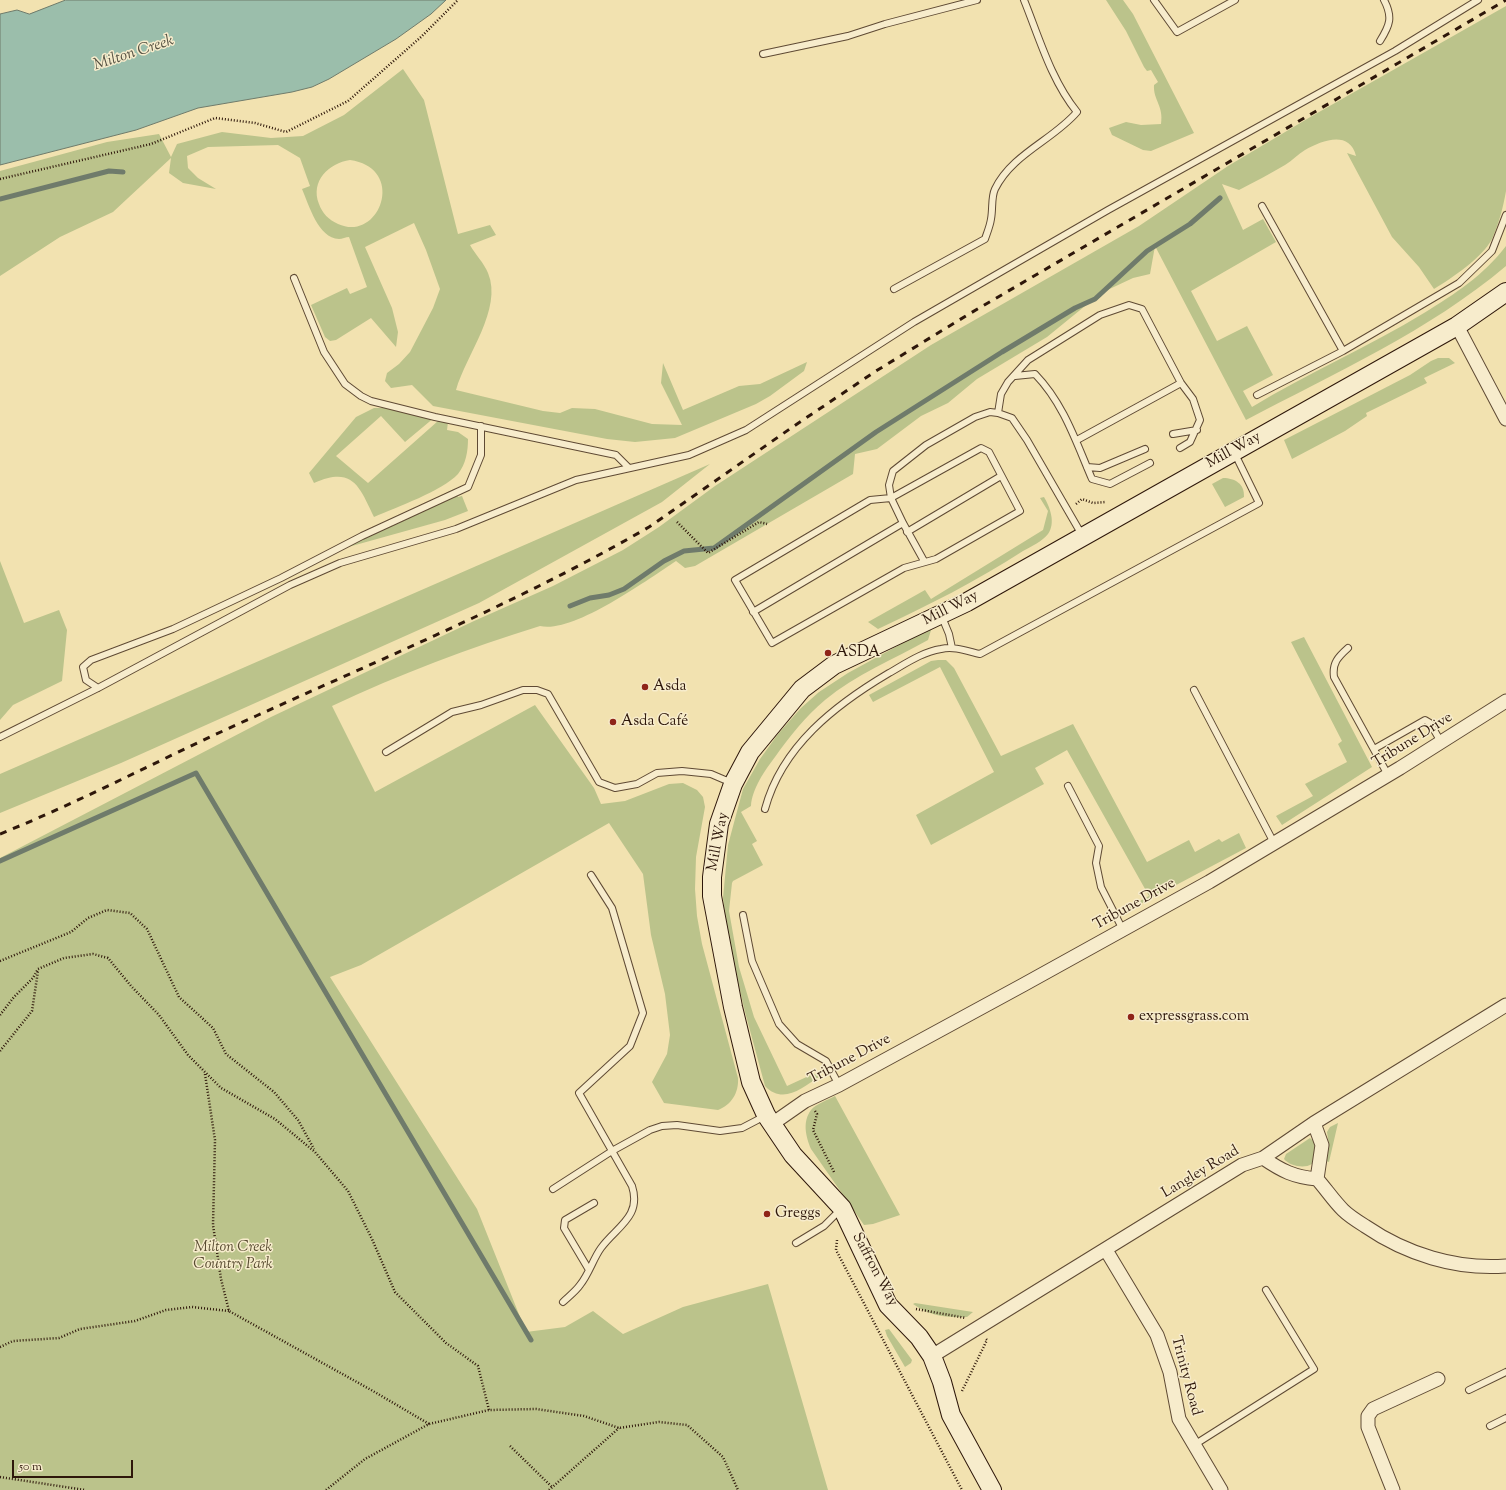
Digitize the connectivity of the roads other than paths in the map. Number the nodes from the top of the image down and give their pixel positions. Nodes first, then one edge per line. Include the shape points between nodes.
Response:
1 (978, 0) edge
2 (1024, 0) edge
3 (1154, 0) edge
4 (1235, 0) edge
5 (1384, 0) edge
6 (1478, 0) edge
7 (1380, 41) dead end
8 (763, 54) dead end
9 (1262, 206) dead end
10 (1506, 215) edge
11 (294, 278) dead end
12 (894, 289) dead end
13 (1506, 292) edge
14 (1457, 326) junction
15 (1343, 351) junction
16 (1015, 376) junction
17 (1181, 384) junction
18 (1257, 395) dead end
19 (998, 413) junction
20 (1506, 419) edge
21 (481, 426) junction
22 (1197, 430) junction
23 (1173, 434) dead end
24 (1078, 440) junction
25 (1180, 448) dead end
26 (1144, 449) dead end
27 (1233, 451) junction
28 (1150, 463) dead end
29 (628, 467) junction
30 (1087, 467) junction
31 (1001, 476) junction
32 (891, 498) junction
33 (903, 523) junction
34 (908, 532) junction
35 (1083, 536) junction
36 (924, 561) junction
37 (753, 612) junction
38 (942, 615) junction
39 (952, 648) junction
40 (1348, 648) dead end
41 (98, 688) junction
42 (1194, 690) dead end
43 (1506, 701) edge
44 (0, 736) edge
45 (1441, 742) junction
46 (1374, 749) junction
47 (386, 752) dead end
48 (1388, 775) junction
49 (733, 784) junction
50 (1068, 786) dead end
51 (765, 809) dead end
52 (1274, 843) junction
53 (591, 875) dead end
54 (743, 915) dead end
55 (1123, 930) junction
56 (1506, 1005) edge
57 (839, 1085) junction
58 (769, 1120) junction
59 (1314, 1123) junction
60 (612, 1151) junction
61 (1263, 1158) junction
62 (1317, 1179) junction
63 (553, 1189) dead end
64 (594, 1203) dead end
65 (842, 1208) junction
66 (796, 1243) dead end
67 (1106, 1250) junction
68 (1506, 1266) edge
69 (589, 1270) junction
70 (1266, 1290) dead end
71 (563, 1302) dead end
72 (932, 1356) junction
73 (1506, 1372) edge
74 (1438, 1379) dead end
75 (1469, 1390) dead end
76 (1506, 1418) edge
77 (1490, 1426) dead end
78 (1193, 1446) junction
79 (992, 1490) edge
80 (1221, 1490) edge
81 (1393, 1490) edge

1 - 8 lane via 848,36
2 - 12 lane via 1053,73 1066,99 1077,112 1002,176 994,190 991,219 985,239
3 - 4 lane via 1177,32
5 - 7 lane via 1390,10 1389,27
6 - 29 lane via 1395,51 1108,210 914,322 746,430 689,455
9 - 15 lane
10 - 15 lane via 1492,251 1459,282
11 - 21 lane via 324,352 345,384 371,401
13 - 14 street, Mill Way
14 - 20 street
14 - 27 street, Mill Way
15 - 18 lane
16 - 17 lane via 1028,360 1065,336 1100,316 1129,304 1142,310
16 - 19 lane via 1001,394
16 - 24 lane via 1035,374 1050,389
17 - 22 lane via 1193,399 1200,420
17 - 24 lane
19 - 32 lane via 990,412 975,417 926,445 899,466 888,485
19 - 35 lane via 1012,418
21 - 29 lane via 616,456
21 - 41 lane via 481,455 468,487 173,629 91,660 83,667 86,680
22 - 23 lane
22 - 25 lane via 1190,442
24 - 30 lane
26 - 30 lane via 1100,468
27 - 35 street, Mill Way
27 - 39 lane via 1259,503 980,654
28 - 30 lane via 1110,484 1092,479
29 - 41 lane via 576,480 456,529 340,563 290,585
31 - 32 lane via 989,452 981,448
31 - 34 lane
31 - 36 lane via 1020,511 936,559
32 - 33 lane
32 - 37 lane via 870,500 735,580
33 - 34 lane
33 - 37 lane
34 - 36 lane
35 - 38 street, Mill Way
36 - 37 lane via 904,568 772,643
38 - 39 lane
38 - 49 street, Mill Way via 834,665 802,689 750,752
39 - 51 lane via 927,652 905,664 864,688 822,719 804,738 780,772
40 - 46 lane via 1334,664 1334,677
41 - 44 lane
42 - 52 lane
43 - 45 street, Tribune Drive
45 - 46 lane via 1430,723 1425,720
45 - 48 street, Tribune Drive
46 - 48 lane
47 - 49 lane via 452,712 524,690 537,690 548,694 599,782 615,788 637,784 657,773 682,771 711,774
48 - 52 street, Tribune Drive
49 - 58 street, Mill Way via 719,824 712,896 733,1007 751,1082
50 - 55 lane via 1099,846 1096,863 1101,887
52 - 55 street, Tribune Drive
53 - 60 lane via 612,908 643,1013 630,1046 579,1093
54 - 57 lane via 752,961 779,1024 797,1044 826,1061
55 - 57 street, Tribune Drive
56 - 59 street, Langley Road
57 - 58 street, Tribune Drive
58 - 60 lane via 720,1131 677,1125 662,1126
58 - 65 street, Saffron Way via 793,1156
59 - 61 street, Langley Road
59 - 62 street via 1322,1145
60 - 63 lane
60 - 69 lane via 635,1195 630,1214 624,1224 602,1247
61 - 62 street via 1299,1178
61 - 67 street, Langley Road via 1242,1165
62 - 68 street via 1343,1211 1383,1239 1402,1248 1455,1263
64 - 69 lane via 566,1220 564,1224
65 - 66 lane via 824,1226
65 - 72 street, Saffron Way via 888,1305 919,1337
67 - 72 street, Langley Road
67 - 78 street, Trinity Road via 1157,1335 1170,1372 1179,1420
69 - 71 lane via 580,1286
70 - 78 lane via 1314,1369
72 - 79 street, Saffron Way via 951,1415
73 - 75 lane
74 - 81 street via 1373,1409 1368,1416 1368,1427
76 - 77 lane
78 - 80 street, Trinity Road

